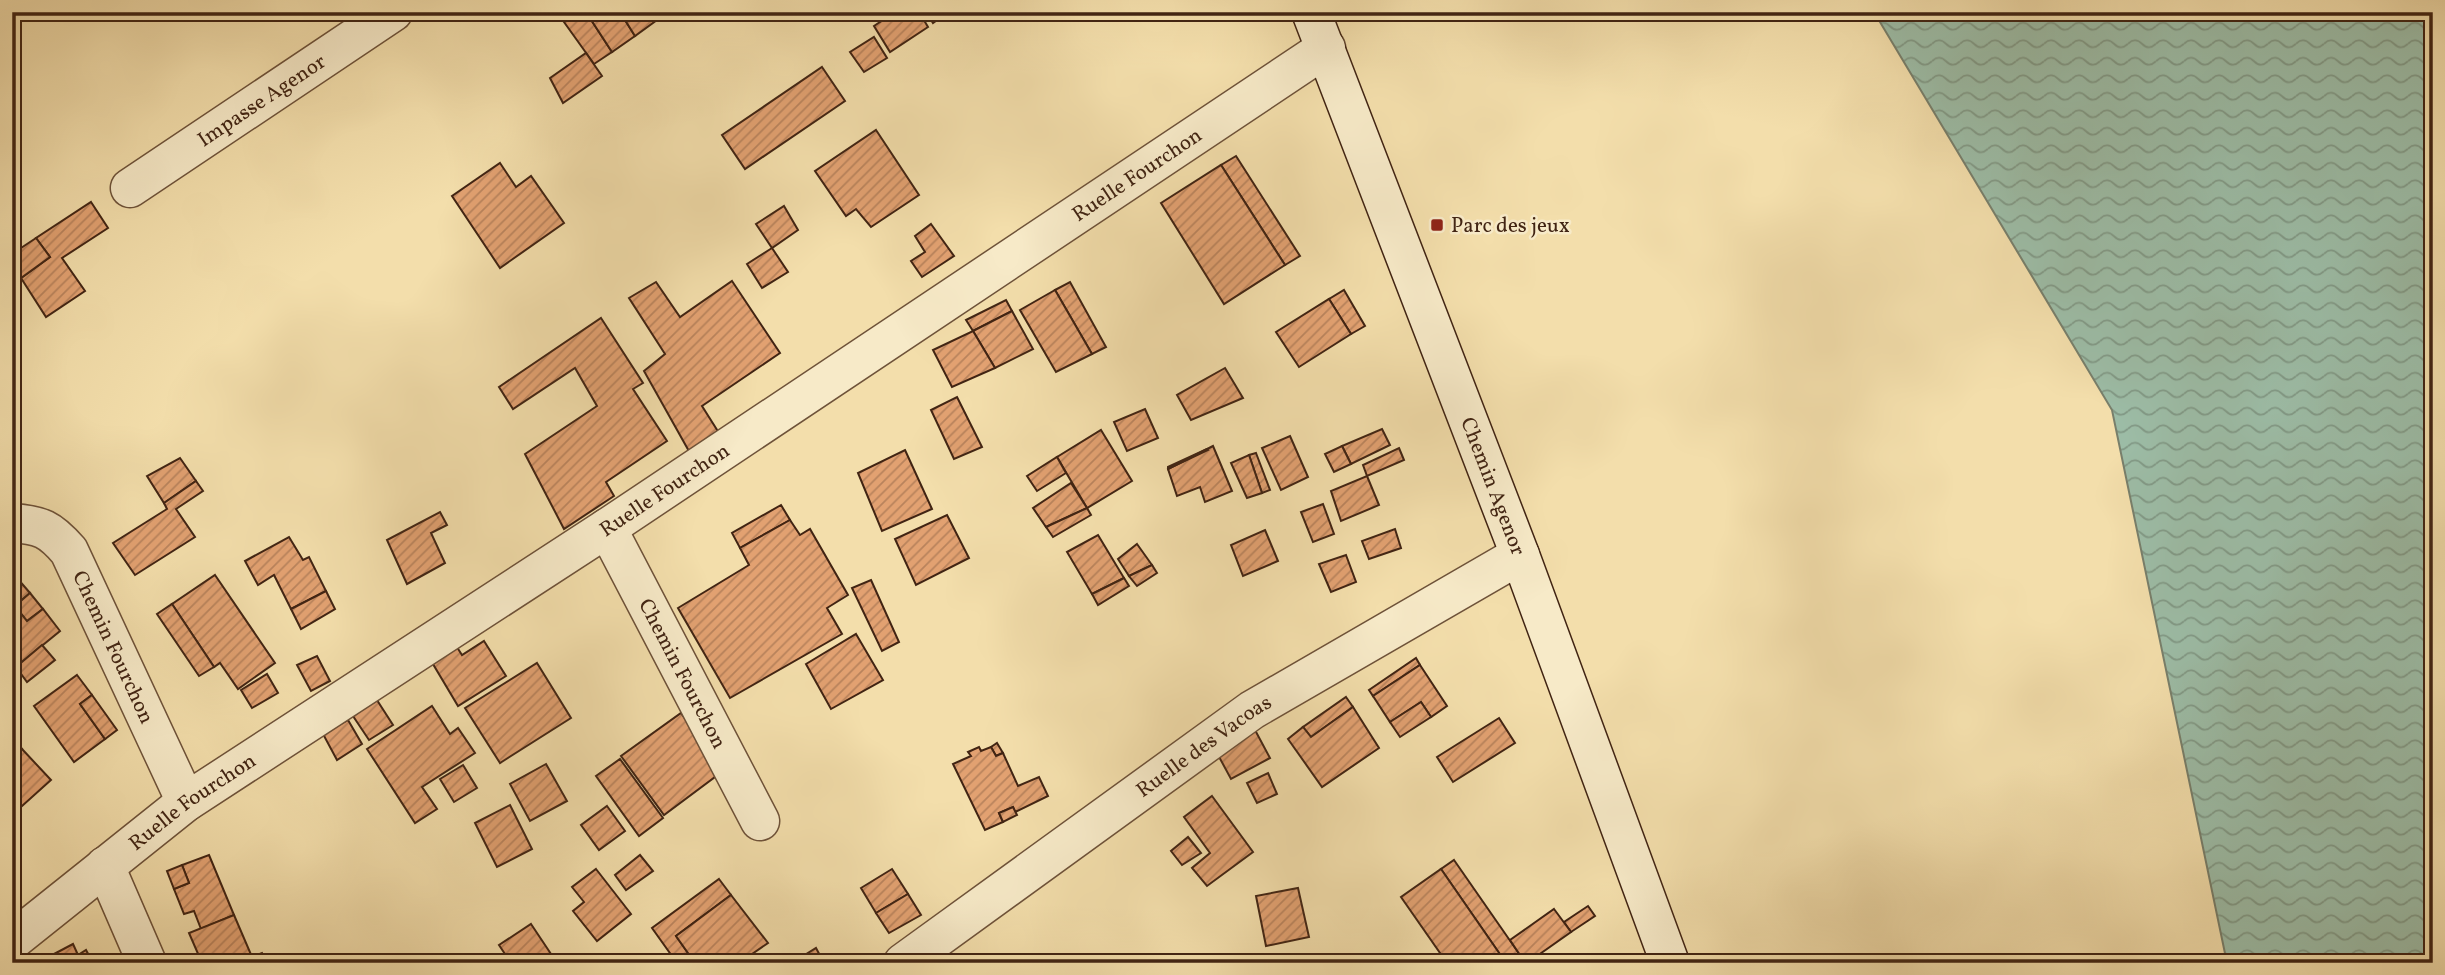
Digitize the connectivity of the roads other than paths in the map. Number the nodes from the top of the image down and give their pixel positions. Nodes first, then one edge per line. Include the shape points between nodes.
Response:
1 (393, 12) edge
2 (1311, 12) edge
3 (1326, 48) junction
4 (130, 188) dead end
5 (12, 523) edge
6 (607, 528) junction
7 (1520, 555) junction
8 (186, 802) junction
9 (760, 821) dead end
10 (106, 866) junction
11 (12, 941) edge
12 (147, 963) edge
13 (902, 963) edge
14 (1670, 963) edge

1 - 4 street, Impasse Agenor
2 - 3 street, Chemin Agenor
3 - 6 street, Ruelle Fourchon
3 - 7 street, Chemin Agenor
5 - 8 street, Chemin Fourchon via 36,525 55,535 69,551
6 - 8 street, Ruelle Fourchon
6 - 9 street, Chemin Fourchon
7 - 13 street, Ruelle des Vacoas via 1252,710
7 - 14 street, Chemin Agenor
8 - 10 street, Ruelle Fourchon
10 - 11 street, Ruelle Fourchon
10 - 12 street

